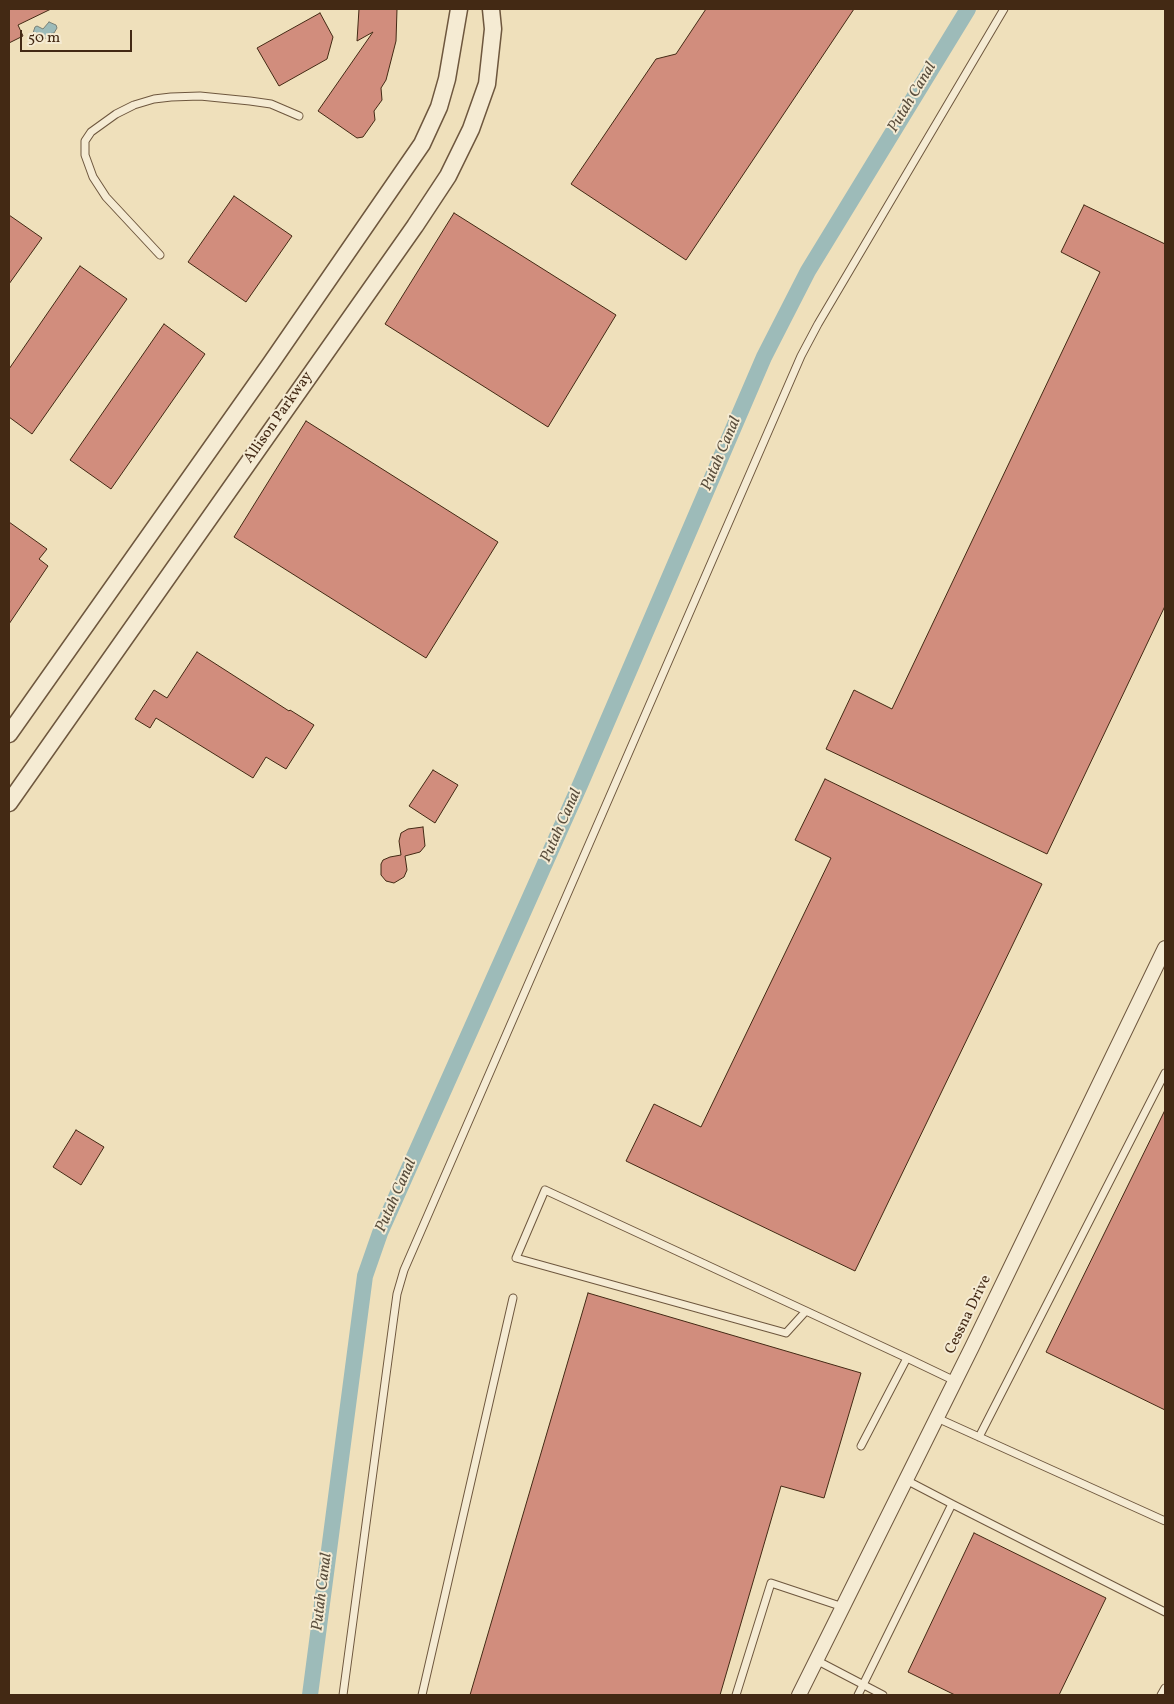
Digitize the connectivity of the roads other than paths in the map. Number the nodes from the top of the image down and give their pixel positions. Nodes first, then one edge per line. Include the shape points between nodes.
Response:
1 (459, 9) edge
2 (491, 9) edge
3 (1004, 9) edge
4 (299, 116) dead end
5 (160, 255) dead end
6 (9, 734) edge
7 (9, 803) edge
8 (1165, 948) edge
9 (1162, 967) edge
10 (1165, 1074) edge
11 (513, 1298) dead end
12 (806, 1311) junction
13 (907, 1358) junction
14 (955, 1381) junction
15 (936, 1418) junction
16 (979, 1438) junction
17 (861, 1446) dead end
18 (906, 1480) junction
19 (952, 1504) junction
20 (1165, 1521) edge
21 (843, 1607) junction
22 (1165, 1612) edge
23 (816, 1660) junction
24 (863, 1685) junction
25 (1165, 1688) edge
26 (343, 1695) edge
27 (422, 1695) edge
28 (736, 1695) edge
29 (799, 1695) edge
30 (858, 1695) edge
31 (883, 1695) edge
32 (1161, 1695) edge

1 - 6 street via 447,80 422,144
2 - 7 street, Allison Parkway via 493,29 486,84 471,129 448,176
3 - 26 lane via 801,356 404,1270 397,1294
4 - 5 lane via 271,104 200,96 171,97 134,105 91,132 85,141 85,155 93,177 106,196
8 - 9 street, Cessna Drive
9 - 14 street, Cessna Drive
10 - 16 lane
11 - 27 lane
12 - 12 lane via 545,1190 516,1258 786,1333
12 - 13 lane
13 - 14 lane
13 - 17 lane
14 - 15 street, Cessna Drive
15 - 16 lane
15 - 18 street, Cessna Drive
16 - 20 lane
18 - 19 lane
18 - 21 street, Cessna Drive
19 - 22 lane
19 - 24 lane
21 - 23 street, Cessna Drive
21 - 28 lane via 771,1582
23 - 24 lane
23 - 29 street, Cessna Drive
24 - 30 lane
24 - 31 lane
25 - 32 lane

